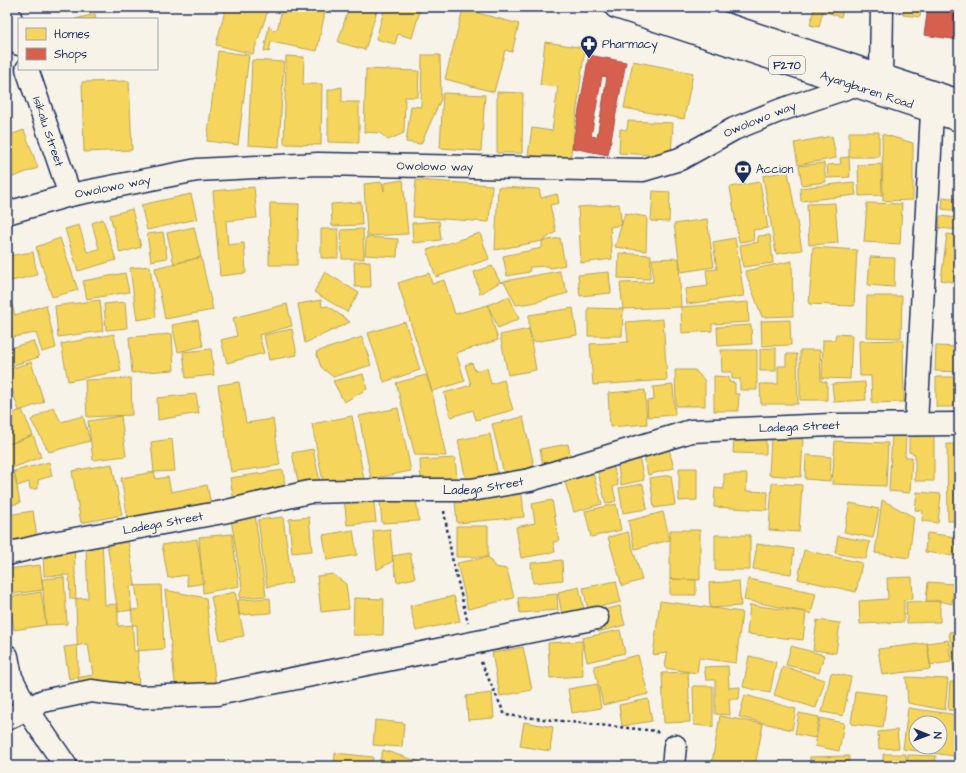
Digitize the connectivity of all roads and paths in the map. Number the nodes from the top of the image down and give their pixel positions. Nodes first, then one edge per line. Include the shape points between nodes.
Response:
1 (616, 7) edge
2 (673, 7) edge
3 (882, 7) edge
4 (7, 8) edge
5 (18, 41) edge
6 (28, 70) edge
7 (881, 75) junction
8 (852, 86) junction
9 (959, 101) edge
10 (932, 112) junction
11 (959, 120) edge
12 (70, 195) junction
13 (7, 213) edge
14 (916, 424) junction
15 (959, 424) edge
16 (441, 490) junction
17 (7, 554) edge
18 (597, 618) dead end
19 (473, 643) junction
20 (7, 656) edge
21 (27, 709) junction
22 (7, 719) edge
23 (674, 756) edge
24 (66, 766) edge

1 - 8 street, Ayangburen Road / F270
2 - 7 street, Ayangburen Road / F270
3 - 7 street
4 - 5 street
6 - 12 street, Isikalu Street
7 - 9 street, Ayangburen Road / F270
8 - 10 street, Ayangburen Road / F270
8 - 12 street, Owolowo way via 781,110 734,129 680,159 643,170 303,165 197,170
10 - 11 street, Ayangburen Road / F270
10 - 14 street
12 - 13 street, Owolowo way
14 - 15 street, Ladega Street
14 - 16 street, Ladega Street via 692,431 530,480 471,490
16 - 17 street, Ladega Street via 310,492 223,512 53,543
16 - 19 path via 452,558
18 - 19 street
19 - 21 street via 217,694 139,697 91,691 43,701
19 - 23 path via 505,716 656,731
20 - 21 street via 11,677
21 - 22 street
21 - 24 street

